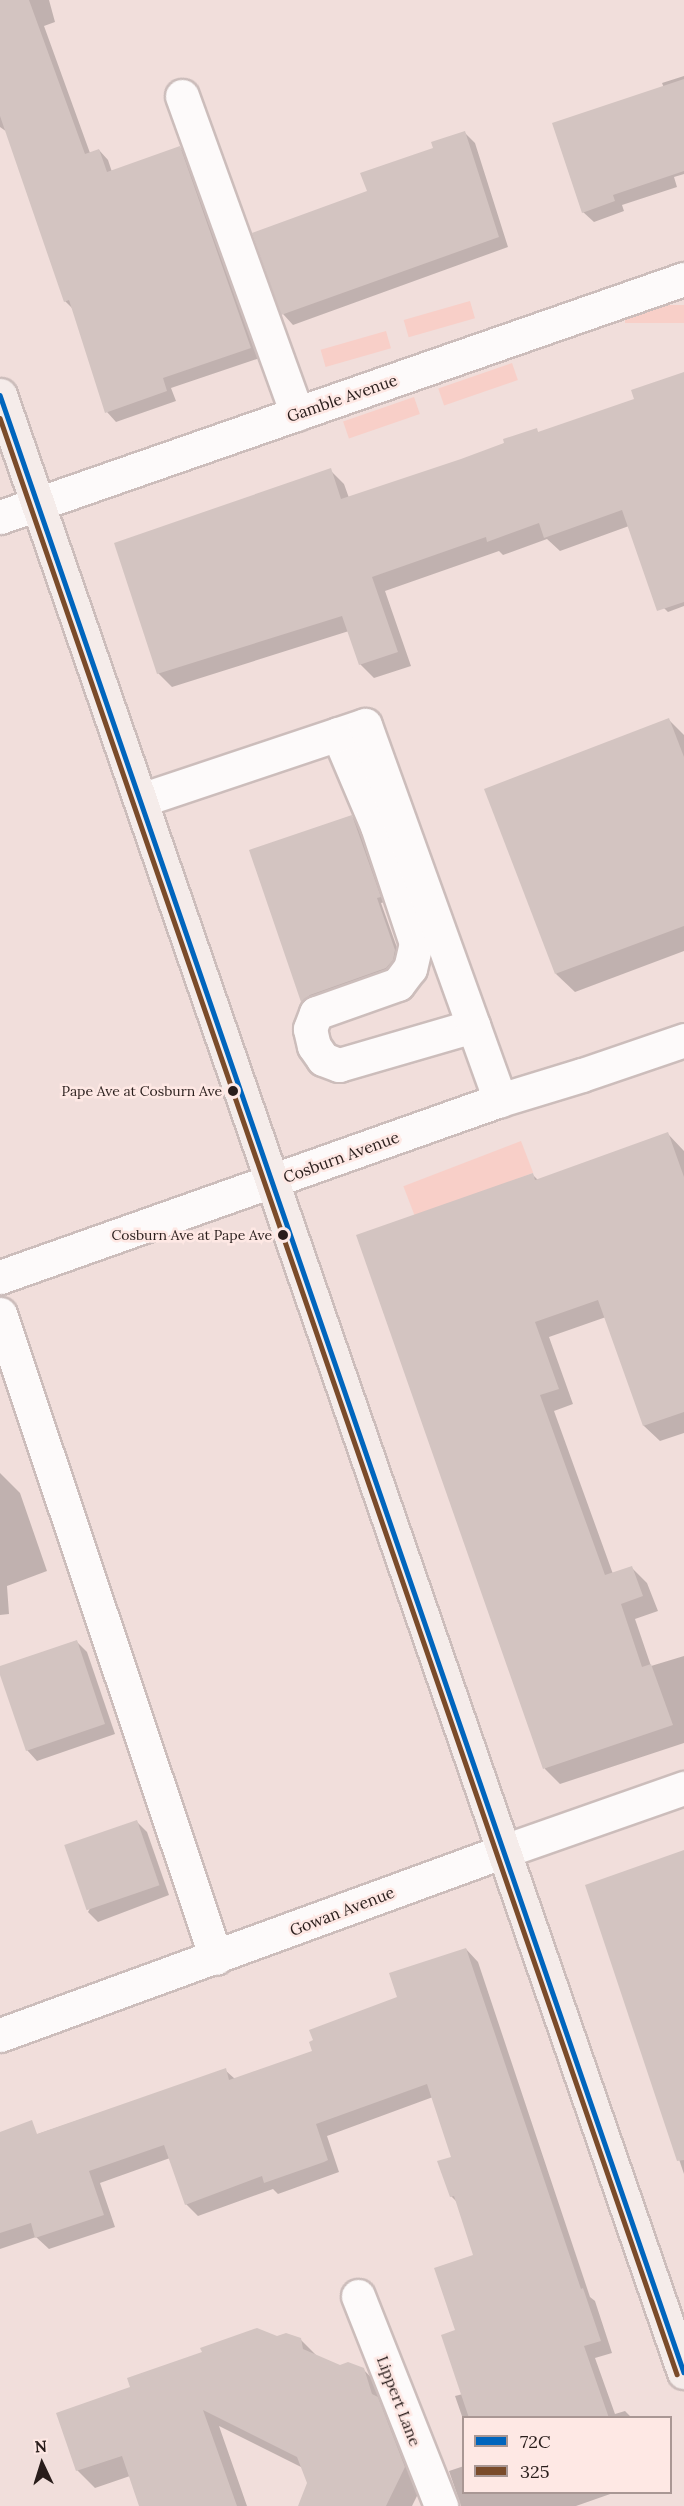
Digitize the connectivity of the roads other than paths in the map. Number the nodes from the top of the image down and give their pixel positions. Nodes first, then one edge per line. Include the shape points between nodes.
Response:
1 (182, 96) dead end
2 (684, 279) edge
3 (0, 395) edge
4 (297, 414) junction
5 (39, 504) junction
6 (0, 517) edge
7 (339, 734) junction
8 (141, 800) junction
9 (472, 1026) junction
10 (684, 1040) edge
11 (500, 1100) junction
12 (272, 1182) junction
13 (0, 1277) edge
14 (0, 1314) edge
15 (684, 1788) edge
16 (504, 1851) junction
17 (216, 1958) junction
18 (0, 2035) edge
19 (358, 2296) dead end
20 (684, 2372) edge
21 (441, 2506) edge

1 - 4 street
2 - 4 street, Gamble Avenue
3 - 5 main road
4 - 5 street, Gamble Avenue
5 - 6 street, Gamble Avenue
5 - 8 main road
7 - 8 street
7 - 9 street via 365,725
7 - 9 street via 377,826 416,943 410,968 398,984 315,1013 310,1029 314,1046 323,1059 339,1065
8 - 12 main road
9 - 11 street
10 - 11 street, Cosburn Avenue
11 - 12 street, Cosburn Avenue
12 - 13 street, Cosburn Avenue
12 - 16 main road
14 - 17 street
15 - 16 street, Gowan Avenue
16 - 17 street, Gowan Avenue
16 - 20 main road
17 - 18 street, Gowan Avenue
19 - 21 street, Lippert Lane

